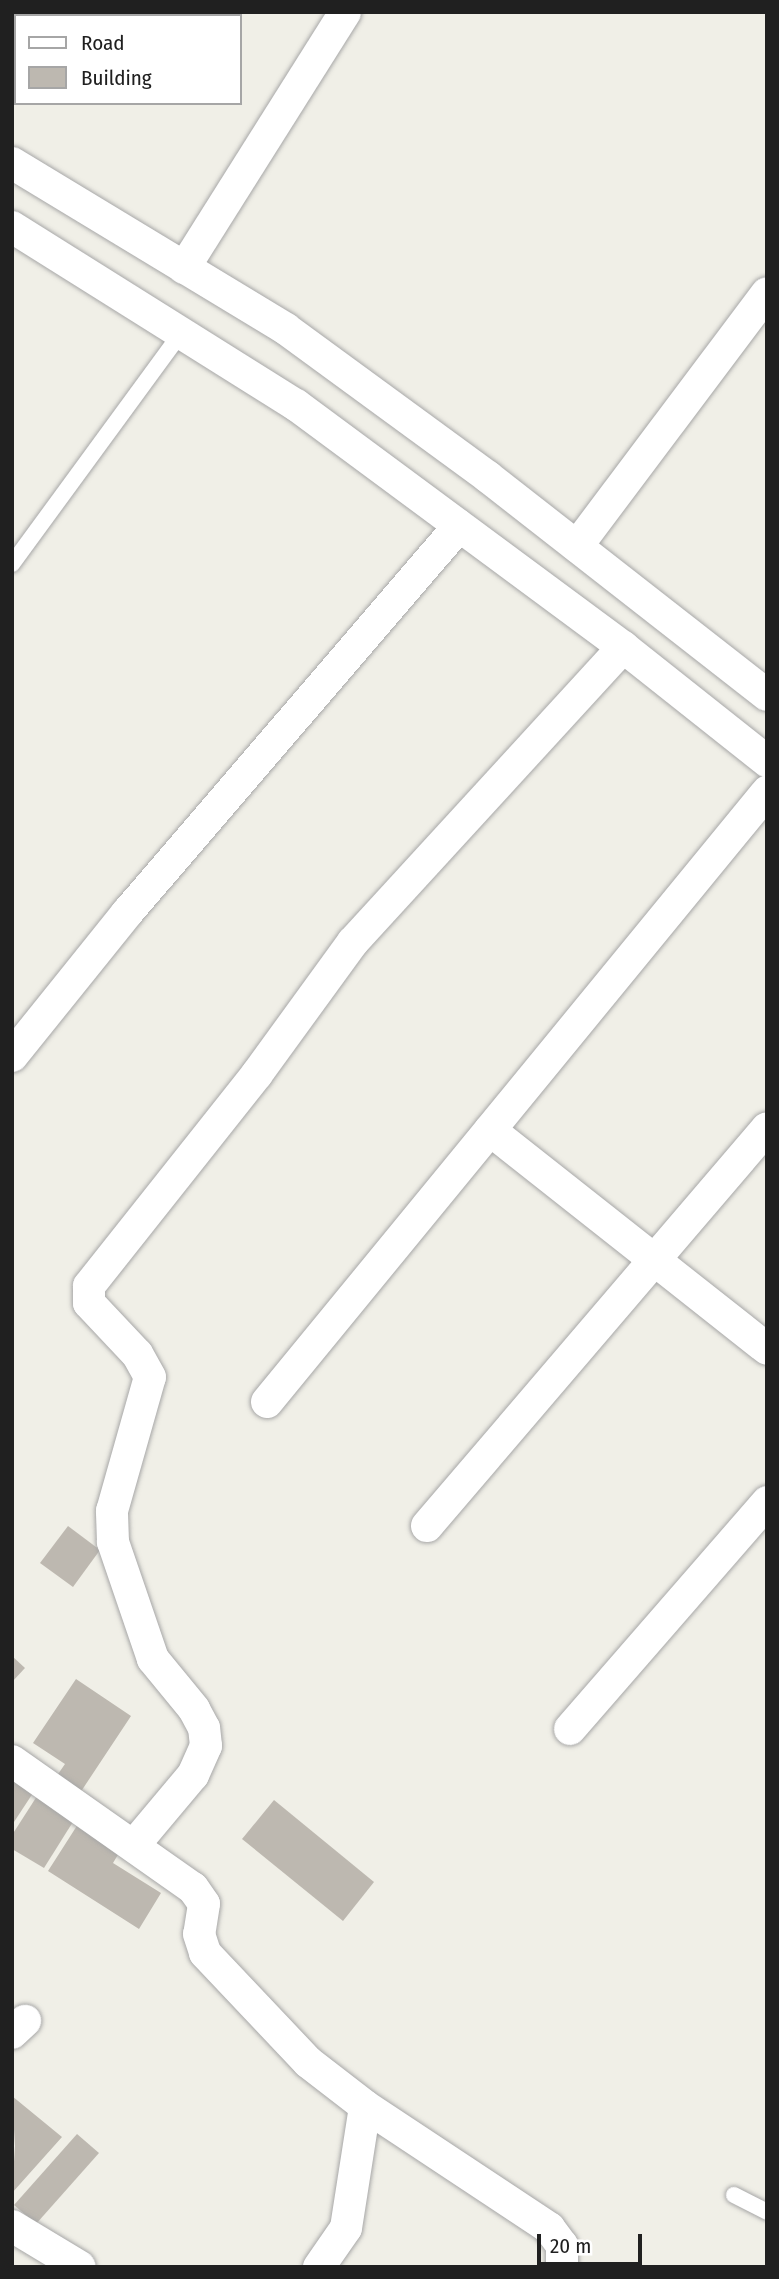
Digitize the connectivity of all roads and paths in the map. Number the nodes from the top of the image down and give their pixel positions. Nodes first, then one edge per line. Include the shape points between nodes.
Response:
1 (345, 12) edge
2 (12, 163) edge
3 (12, 227) edge
4 (184, 268) junction
5 (767, 293) edge
6 (183, 332) junction
7 (459, 526) junction
8 (577, 546) junction
9 (12, 564) edge
10 (623, 647) junction
11 (767, 695) edge
12 (767, 761) edge
13 (767, 792) edge
14 (12, 1056) edge
15 (767, 1128) edge
16 (490, 1130) junction
17 (653, 1261) junction
18 (767, 1349) edge
19 (267, 1402) dead end
20 (767, 1502) edge
21 (426, 1525) dead end
22 (570, 1728) dead end
23 (12, 1760) edge
24 (135, 1844) junction
25 (365, 2106) junction
26 (734, 2195) dead end
27 (767, 2212) edge
28 (12, 2226) edge
29 (57, 2262) edge
30 (319, 2267) edge
31 (562, 2267) edge

1 - 4 street
2 - 4 street
3 - 6 street
4 - 8 street via 286,329
5 - 8 street
6 - 7 street via 296,405
6 - 9 lane
7 - 10 street
7 - 14 street via 127,913
8 - 11 street
10 - 12 street
10 - 24 street via 353,942 257,1074 89,1286 89,1303 137,1354 150,1377 112,1510 113,1542 153,1659 194,1709 204,1728 206,1746 193,1775
13 - 16 street
15 - 17 street
16 - 17 street
16 - 19 street
17 - 18 street
17 - 21 street
20 - 22 street
23 - 24 street
24 - 25 street via 200,1895 204,1904 200,1944 205,1953 308,2062
25 - 30 street via 346,2228
25 - 31 street via 549,2228 562,2245
26 - 27 lane
28 - 29 street

